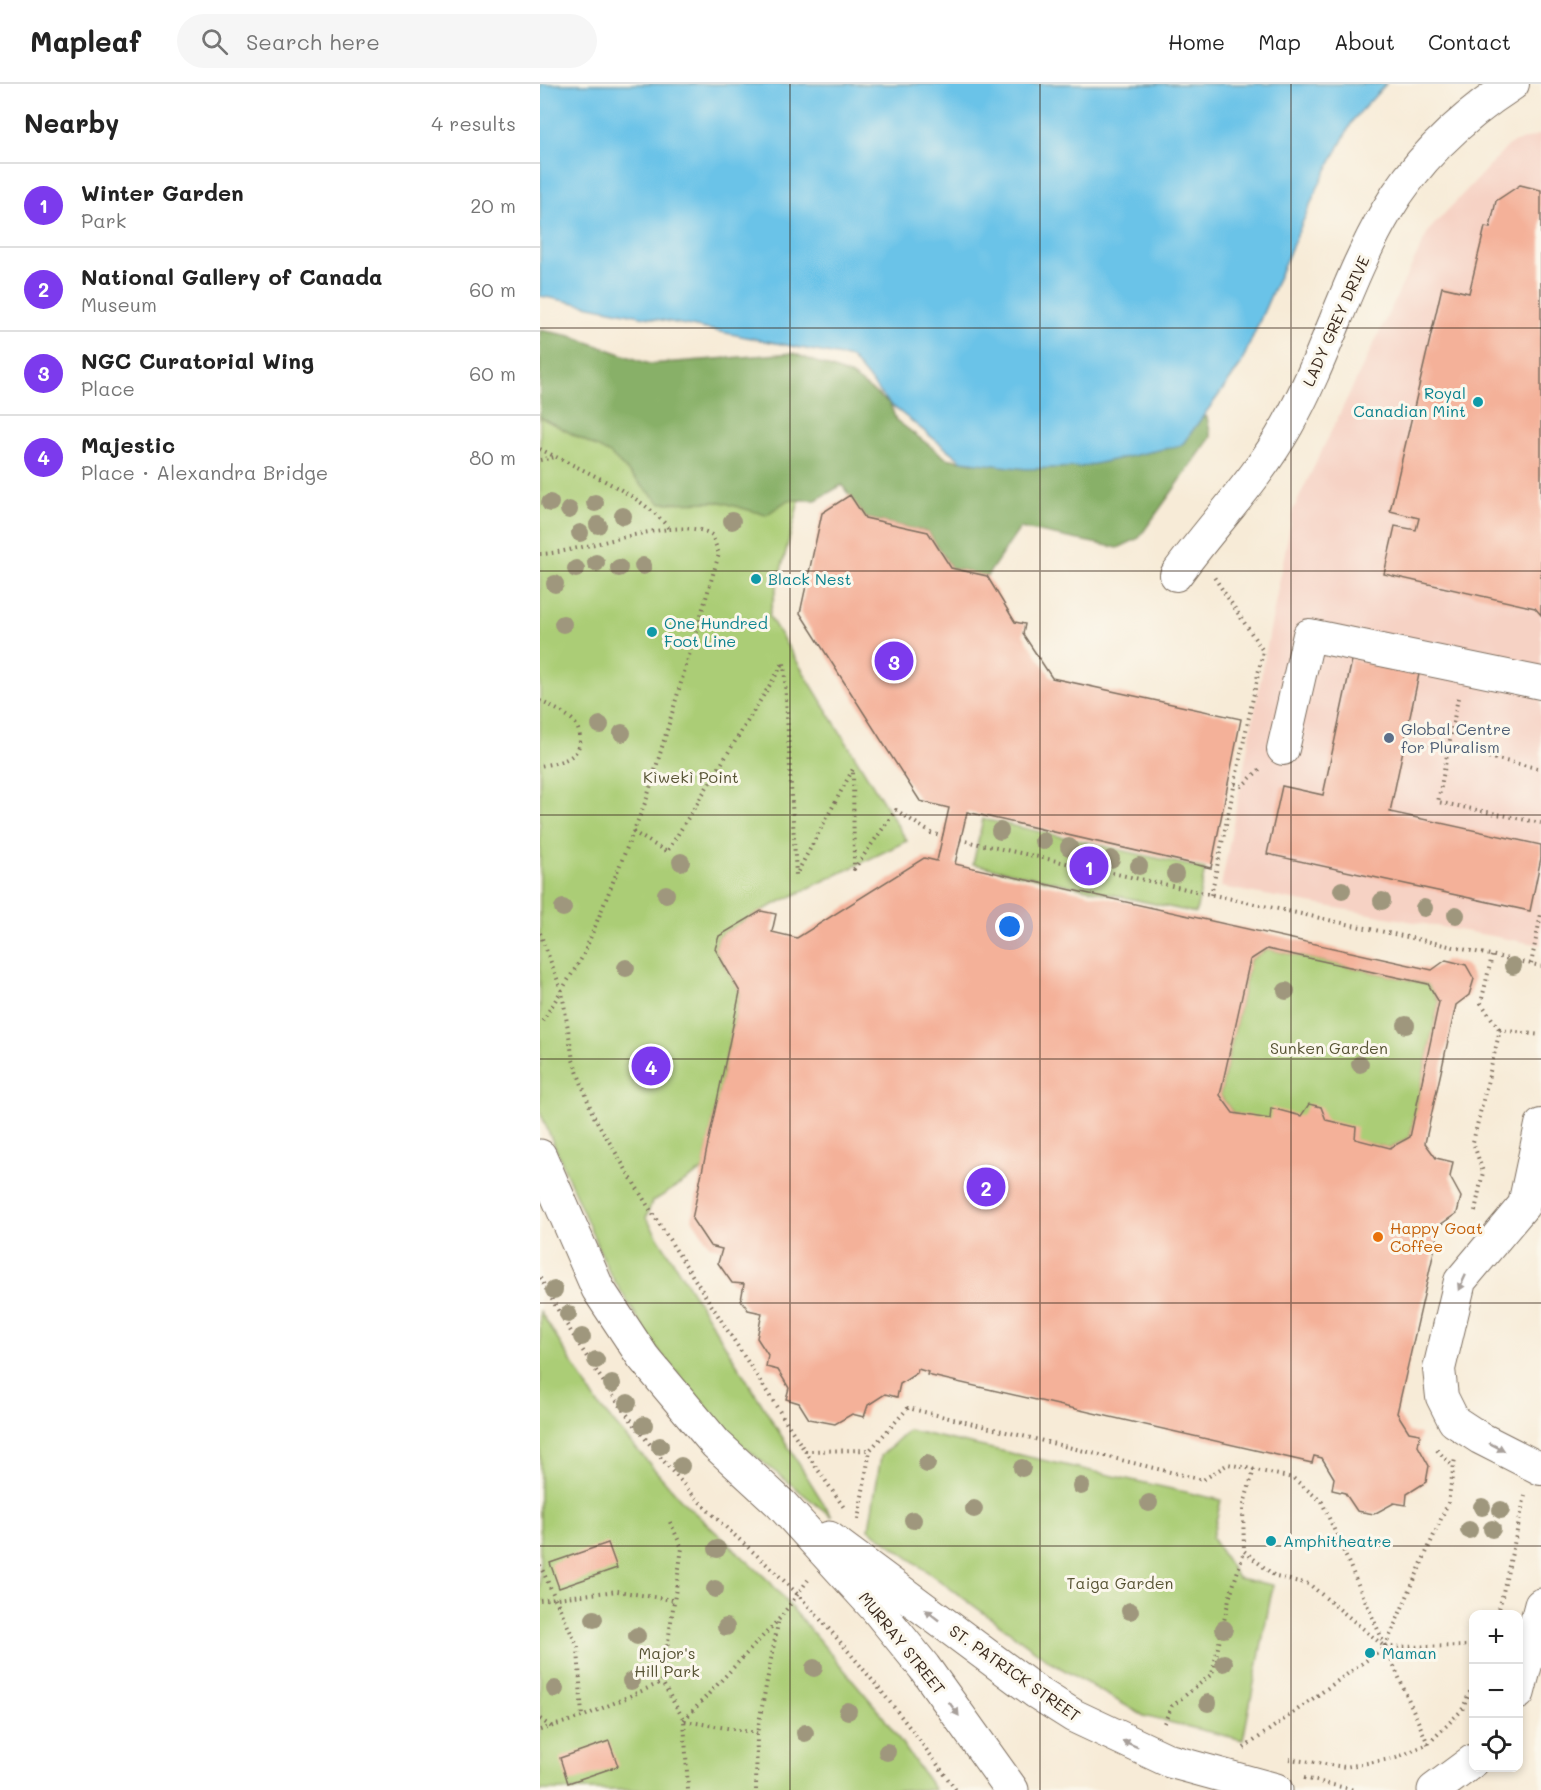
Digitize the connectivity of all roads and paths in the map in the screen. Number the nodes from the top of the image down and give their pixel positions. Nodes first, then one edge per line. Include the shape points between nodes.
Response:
1 (1513, 84) edge
2 (540, 449) edge
3 (555, 457) junction
4 (540, 460) edge
5 (669, 529) junction
6 (1195, 549) junction
7 (540, 554) edge
8 (1176, 575) dead end
9 (1464, 668) junction
10 (1541, 683) edge
11 (540, 701) edge
12 (1430, 744) dead end
13 (1448, 748) junction
14 (1283, 749) dead end
15 (540, 766) edge
16 (1541, 769) edge
17 (1541, 823) edge
18 (633, 832) junction
19 (943, 836) dead end
20 (960, 840) dead end
21 (1211, 895) junction
22 (1541, 914) edge
23 (540, 933) edge
24 (1492, 956) junction
25 (1532, 964) junction
26 (1541, 966) edge
27 (561, 992) junction
28 (540, 1024) edge
29 (1500, 1029) dead end
30 (1541, 1125) edge
31 (540, 1156) edge
32 (540, 1278) edge
33 (1454, 1421) junction
34 (870, 1450) junction
35 (805, 1452) junction
36 (1254, 1469) junction
37 (1541, 1469) edge
38 (781, 1504) junction
39 (670, 1522) dead end
40 (1244, 1551) junction
41 (1513, 1553) dead end
42 (540, 1565) edge
43 (812, 1575) dead end
44 (797, 1594) junction
45 (555, 1599) junction
46 (540, 1600) edge
47 (672, 1600) junction
48 (1541, 1605) edge
49 (1499, 1610) edge
50 (780, 1618) junction
51 (1469, 1646) edge
52 (1385, 1647) junction
53 (1523, 1674) edge
54 (662, 1682) junction
55 (1469, 1694) edge
56 (582, 1717) junction
57 (540, 1719) edge
58 (684, 1720) junction
59 (1162, 1727) dead end
60 (553, 1728) junction
61 (540, 1730) edge
62 (757, 1733) junction
63 (1428, 1744) junction
64 (1252, 1752) dead end
65 (1286, 1758) dead end
66 (1469, 1764) edge
67 (688, 1790) edge
68 (756, 1790) edge
69 (956, 1790) edge
70 (1012, 1790) edge
71 (1276, 1790) edge
72 (1434, 1790) edge

1 - 6 lane, LADY GREY DRIVE via 1485,102 1442,140 1407,181 1365,253 1310,383 1286,428
2 - 3 path
3 - 4 path
3 - 5 path via 617,489 654,513
5 - 7 path
5 - 18 path via 705,530 717,543 719,554 647,798
6 - 8 lane, LADY GREY DRIVE
6 - 21 path via 1263,651
9 - 10 lane
9 - 13 path
9 - 14 lane via 1309,635
11 - 15 path via 572,719 580,732 580,743 570,758
12 - 13 path
13 - 16 path
13 - 17 path via 1438,802
18 - 19 path via 667,852 784,662 796,875 853,769 854,869 896,810 931,833
18 - 27 path via 583,956
20 - 21 path
21 - 24 path
22 - 25 path
23 - 27 path
24 - 25 path
24 - 29 path via 1481,1003
25 - 26 path
27 - 28 path
27 - 35 path via 573,1060 593,1115
30 -> 33 lane via 1524,1205 1460,1281 1439,1370 1442,1397
31 - 38 main road via 598,1289 618,1321 688,1413 732,1461
32 - 44 path via 571,1335 643,1437 696,1497
33 -> 37 lane
33 - 52 path via 1456,1450 1448,1503
34 - 35 path
34 - 35 path via 857,1527
34 - 36 path via 908,1408 1203,1480 1228,1464
36 - 40 path via 1243,1508
36 - 52 path via 1293,1478 1322,1502
38 -> 70 main road, MURRAY STREET via 903,1640
71 -> 38 main road, ST. PATRICK STREET via 1170,1761 1074,1716
39 - 47 path via 682,1548
40 - 52 path via 1276,1577 1309,1584
40 - 59 path via 1212,1674 1172,1706
41 - 49 path
42 - 45 path
43 - 44 path
44 - 50 path
44 - 69 path via 866,1671
45 - 46 path
45 - 47 path via 617,1591
45 - 56 path via 578,1648
47 - 54 path
48 - 53 main road
50 - 58 path
50 - 62 path
51 - 52 path
52 - 63 path
52 - 64 path via 1241,1750
54 - 56 path
54 - 58 path
55 - 63 path via 1462,1710
56 - 60 path
57 - 60 path
58 - 62 path
58 - 67 path
60 - 61 path
62 - 68 path
63 - 65 path via 1396,1758 1345,1767
66 - 72 main road

